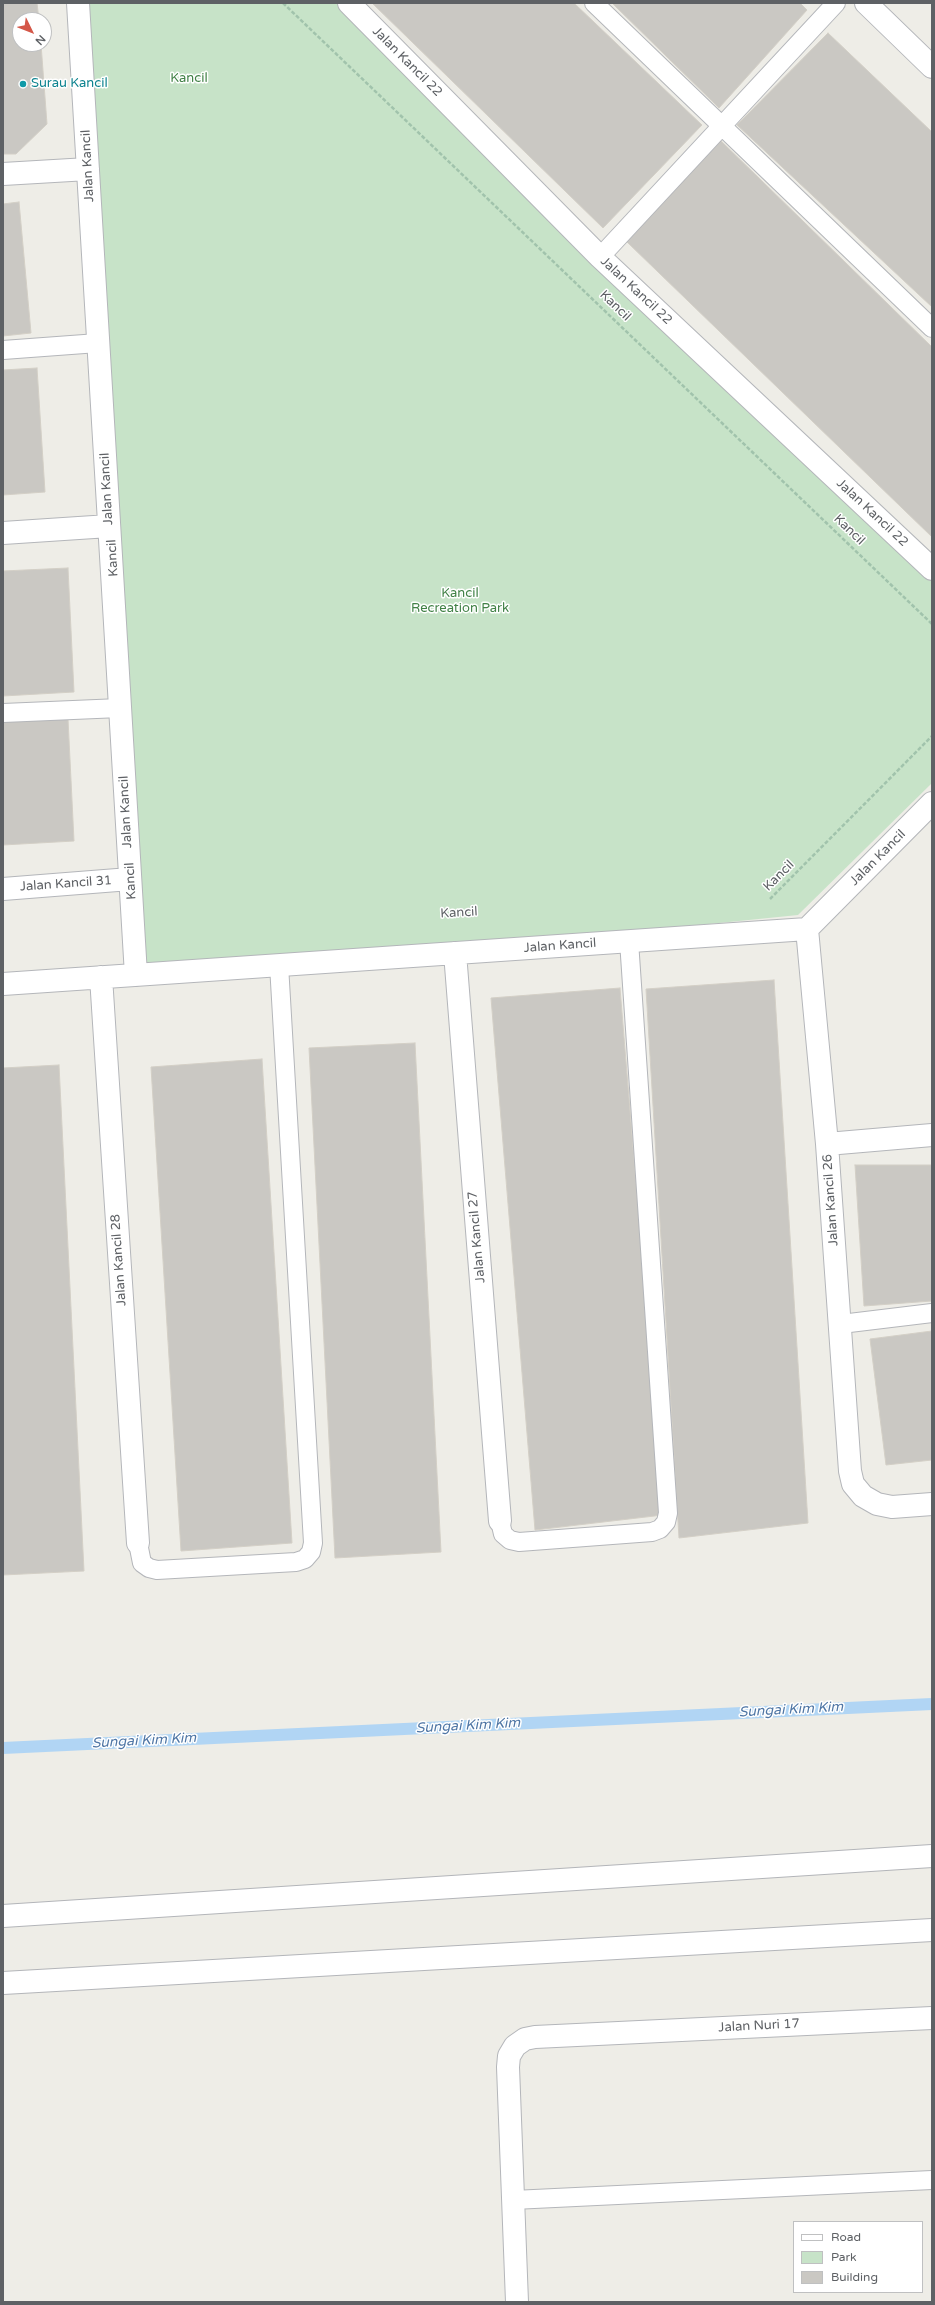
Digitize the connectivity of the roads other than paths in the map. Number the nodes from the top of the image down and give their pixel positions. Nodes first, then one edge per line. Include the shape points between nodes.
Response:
1 (78, 3) edge
2 (349, 3) edge
3 (594, 3) edge
4 (836, 3) edge
5 (866, 3) edge
6 (932, 67) edge
7 (722, 125) junction
8 (88, 169) junction
9 (3, 174) edge
10 (600, 257) junction
11 (932, 328) edge
12 (98, 343) junction
13 (3, 350) edge
14 (109, 526) junction
15 (3, 533) edge
16 (932, 569) edge
17 (120, 708) junction
18 (3, 713) edge
19 (932, 803) edge
20 (130, 879) junction
21 (3, 889) edge
22 (807, 929) junction
23 (629, 941) junction
24 (455, 953) junction
25 (279, 965) junction
26 (136, 975) junction
27 (101, 977) junction
28 (3, 984) edge
29 (932, 1135) edge
30 (827, 1144) junction
31 (932, 1313) edge
32 (841, 1324) junction
33 (932, 1504) edge
34 (500, 1521) joint
35 (138, 1543) joint
36 (932, 1856) edge
37 (3, 1916) edge
38 (932, 1930) edge
39 (3, 1983) edge
40 (932, 2018) edge
41 (932, 2180) edge
42 (513, 2200) junction
43 (517, 2302) edge

1 - 8 street, Jalan Kancil
2 - 10 street, Jalan Kancil 22
3 - 7 lane
4 - 7 lane
5 - 6 street
7 - 10 lane
7 - 11 lane
8 - 9 street
8 - 12 street, Jalan Kancil
10 - 16 street, Jalan Kancil 22
12 - 13 lane
12 - 14 street, Jalan Kancil
14 - 15 street
14 - 17 street, Jalan Kancil
17 - 18 lane
17 - 20 street, Jalan Kancil
19 - 22 street, Jalan Kancil
20 - 21 street, Jalan Kancil 31
20 - 26 street, Jalan Kancil
22 - 23 street, Jalan Kancil
22 - 30 street, Jalan Kancil 26
23 - 24 street, Jalan Kancil
23 - 34 lane via 668,1513 666,1522 660,1529 652,1532 519,1542 510,1540 503,1534
24 - 25 street, Jalan Kancil
24 - 34 street, Jalan Kancil 27
25 - 26 street, Jalan Kancil
25 - 35 lane via 313,1543 311,1552 305,1559 296,1562 157,1570 142,1563
26 - 27 street, Jalan Kancil
27 - 28 street, Jalan Kancil
27 - 35 street, Jalan Kancil 28
29 - 30 street
30 - 32 street, Jalan Kancil 26
31 - 32 lane
32 - 33 street, Jalan Kancil 26 via 850,1471 853,1484 863,1496 876,1504 892,1507
36 - 37 street
38 - 39 street
40 - 42 street, Jalan Nuri 17 via 586,2034 535,2037 525,2040 515,2046 509,2056 508,2067
41 - 42 lane
42 - 43 street, Jalan Nuri 17

